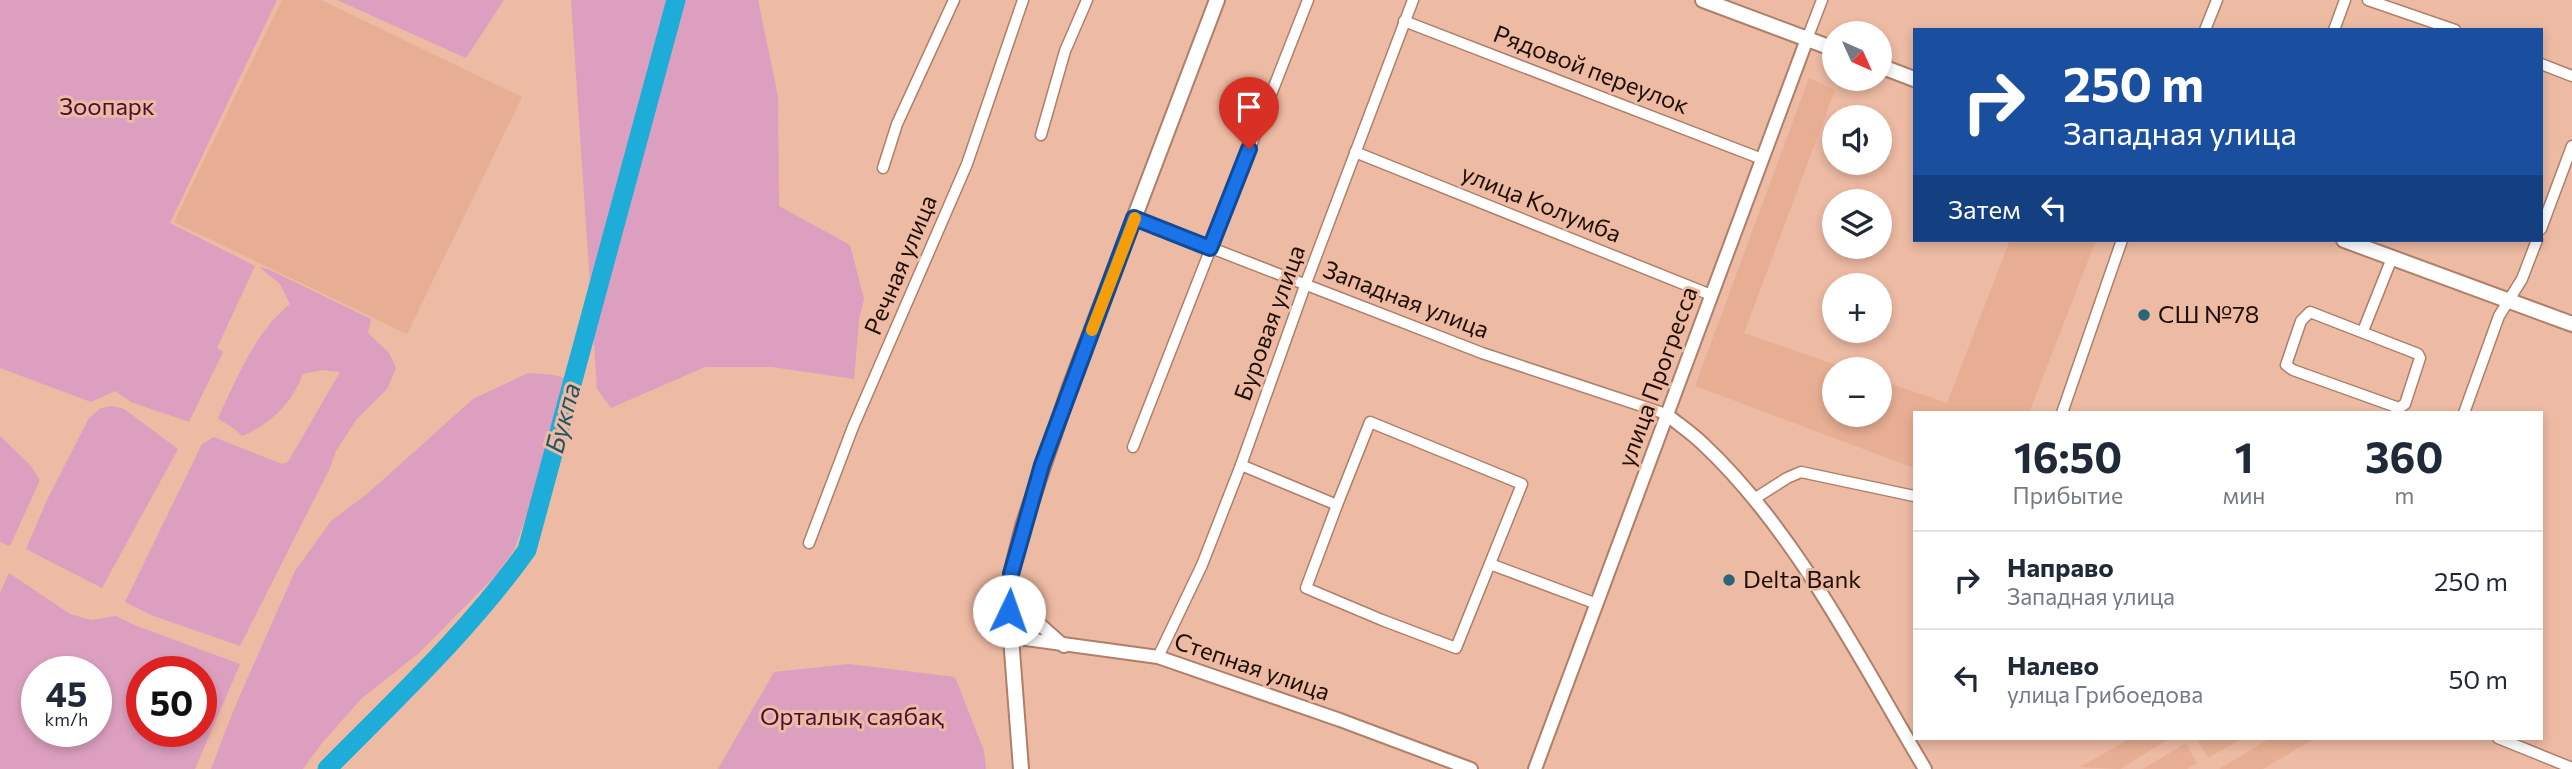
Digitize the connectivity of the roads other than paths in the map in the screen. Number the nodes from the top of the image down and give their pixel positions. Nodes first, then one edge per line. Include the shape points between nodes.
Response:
1 (954, 0) edge
2 (1023, 0) edge
3 (1087, 0) edge
4 (1217, 0) edge
5 (1308, 0) edge
6 (1413, 0) edge
7 (1703, 0) edge
8 (1822, 0) edge
9 (2217, 0) edge
10 (2345, 0) edge
11 (2368, 0) edge
12 (1404, 21) junction
13 (2206, 28) edge
14 (2335, 28) edge
15 (2449, 28) edge
16 (1807, 39) junction
17 (1822, 45) edge
18 (2543, 65) edge
19 (1892, 71) edge
20 (2572, 76) edge
21 (1913, 79) edge
22 (1041, 135) dead end
23 (2572, 146) edge
24 (1355, 152) junction
25 (1762, 159) junction
26 (883, 168) dead end
27 (1134, 218) junction
28 (2543, 224) edge
29 (2121, 242) edge
30 (2352, 242) edge
31 (2536, 242) edge
32 (1210, 248) junction
33 (2385, 250) edge
34 (1306, 283) junction
35 (1711, 295) junction
36 (2510, 300) junction
37 (2572, 324) edge
38 (2363, 331) junction
39 (2063, 411) edge
40 (2465, 411) edge
41 (1666, 414) junction
42 (1133, 447) dead end
43 (1241, 465) junction
44 (1913, 496) edge
45 (1754, 499) junction
46 (1337, 505) junction
47 (809, 543) dead end
48 (1490, 564) junction
49 (1010, 598) junction
50 (1597, 604) junction
51 (1011, 637) junction
52 (1064, 646) junction
53 (1158, 657) junction
54 (2503, 740) edge
55 (2572, 768) edge
56 (1021, 769) edge
57 (1471, 769) edge
58 (1535, 769) edge
59 (1925, 769) edge

1 - 26 street via 897,124
2 - 47 street, Речная улица via 967,164 853,427
3 - 22 street via 1065,51
4 - 27 main road
5 - 32 street
6 - 12 street, Буровая улица
7 - 16 main road
8 - 16 street, улица Прогресса
9 - 13 street
10 - 14 street
11 - 15 street
12 - 24 street, Буровая улица
12 - 25 street, Рядовой переулок
16 - 17 main road
16 - 25 street, улица Прогресса
18 - 20 street
19 - 21 main road
23 - 28 street
24 - 34 street, Буровая улица
24 - 35 street, улица Колумба
25 - 35 street, улица Прогресса
27 - 32 street, Западная улица
27 - 49 main road via 1042,465 1014,562
29 - 39 street
30 - 33 main road
31 - 36 street
32 - 34 street, Западная улица
32 - 42 street
33 - 36 main road
33 - 38 street
34 - 41 street, Западная улица via 1482,353
34 - 43 street, Буровая улица
35 - 41 street, улица Прогресса
36 - 37 main road
36 - 40 street via 2499,316
38 - 38 street via 2310,312 2301,321 2286,365 2403,407 2420,356
41 - 45 street via 1703,444
41 - 50 street, улица Прогресса
43 - 46 street
43 - 53 street, Буровая улица via 1202,565
44 - 45 street via 1801,472
45 - 59 street via 1798,558
46 - 48 street via 1370,422 1522,484
46 - 48 street via 1306,588 1382,620 1456,648
48 - 50 street
49 - 51 main road
49 - 52 street
50 - 58 street, улица Прогресса
51 - 52 street, Степная улица
51 - 56 main road
52 - 53 street, Степная улица
53 - 57 street, Степная улица
54 - 55 street

